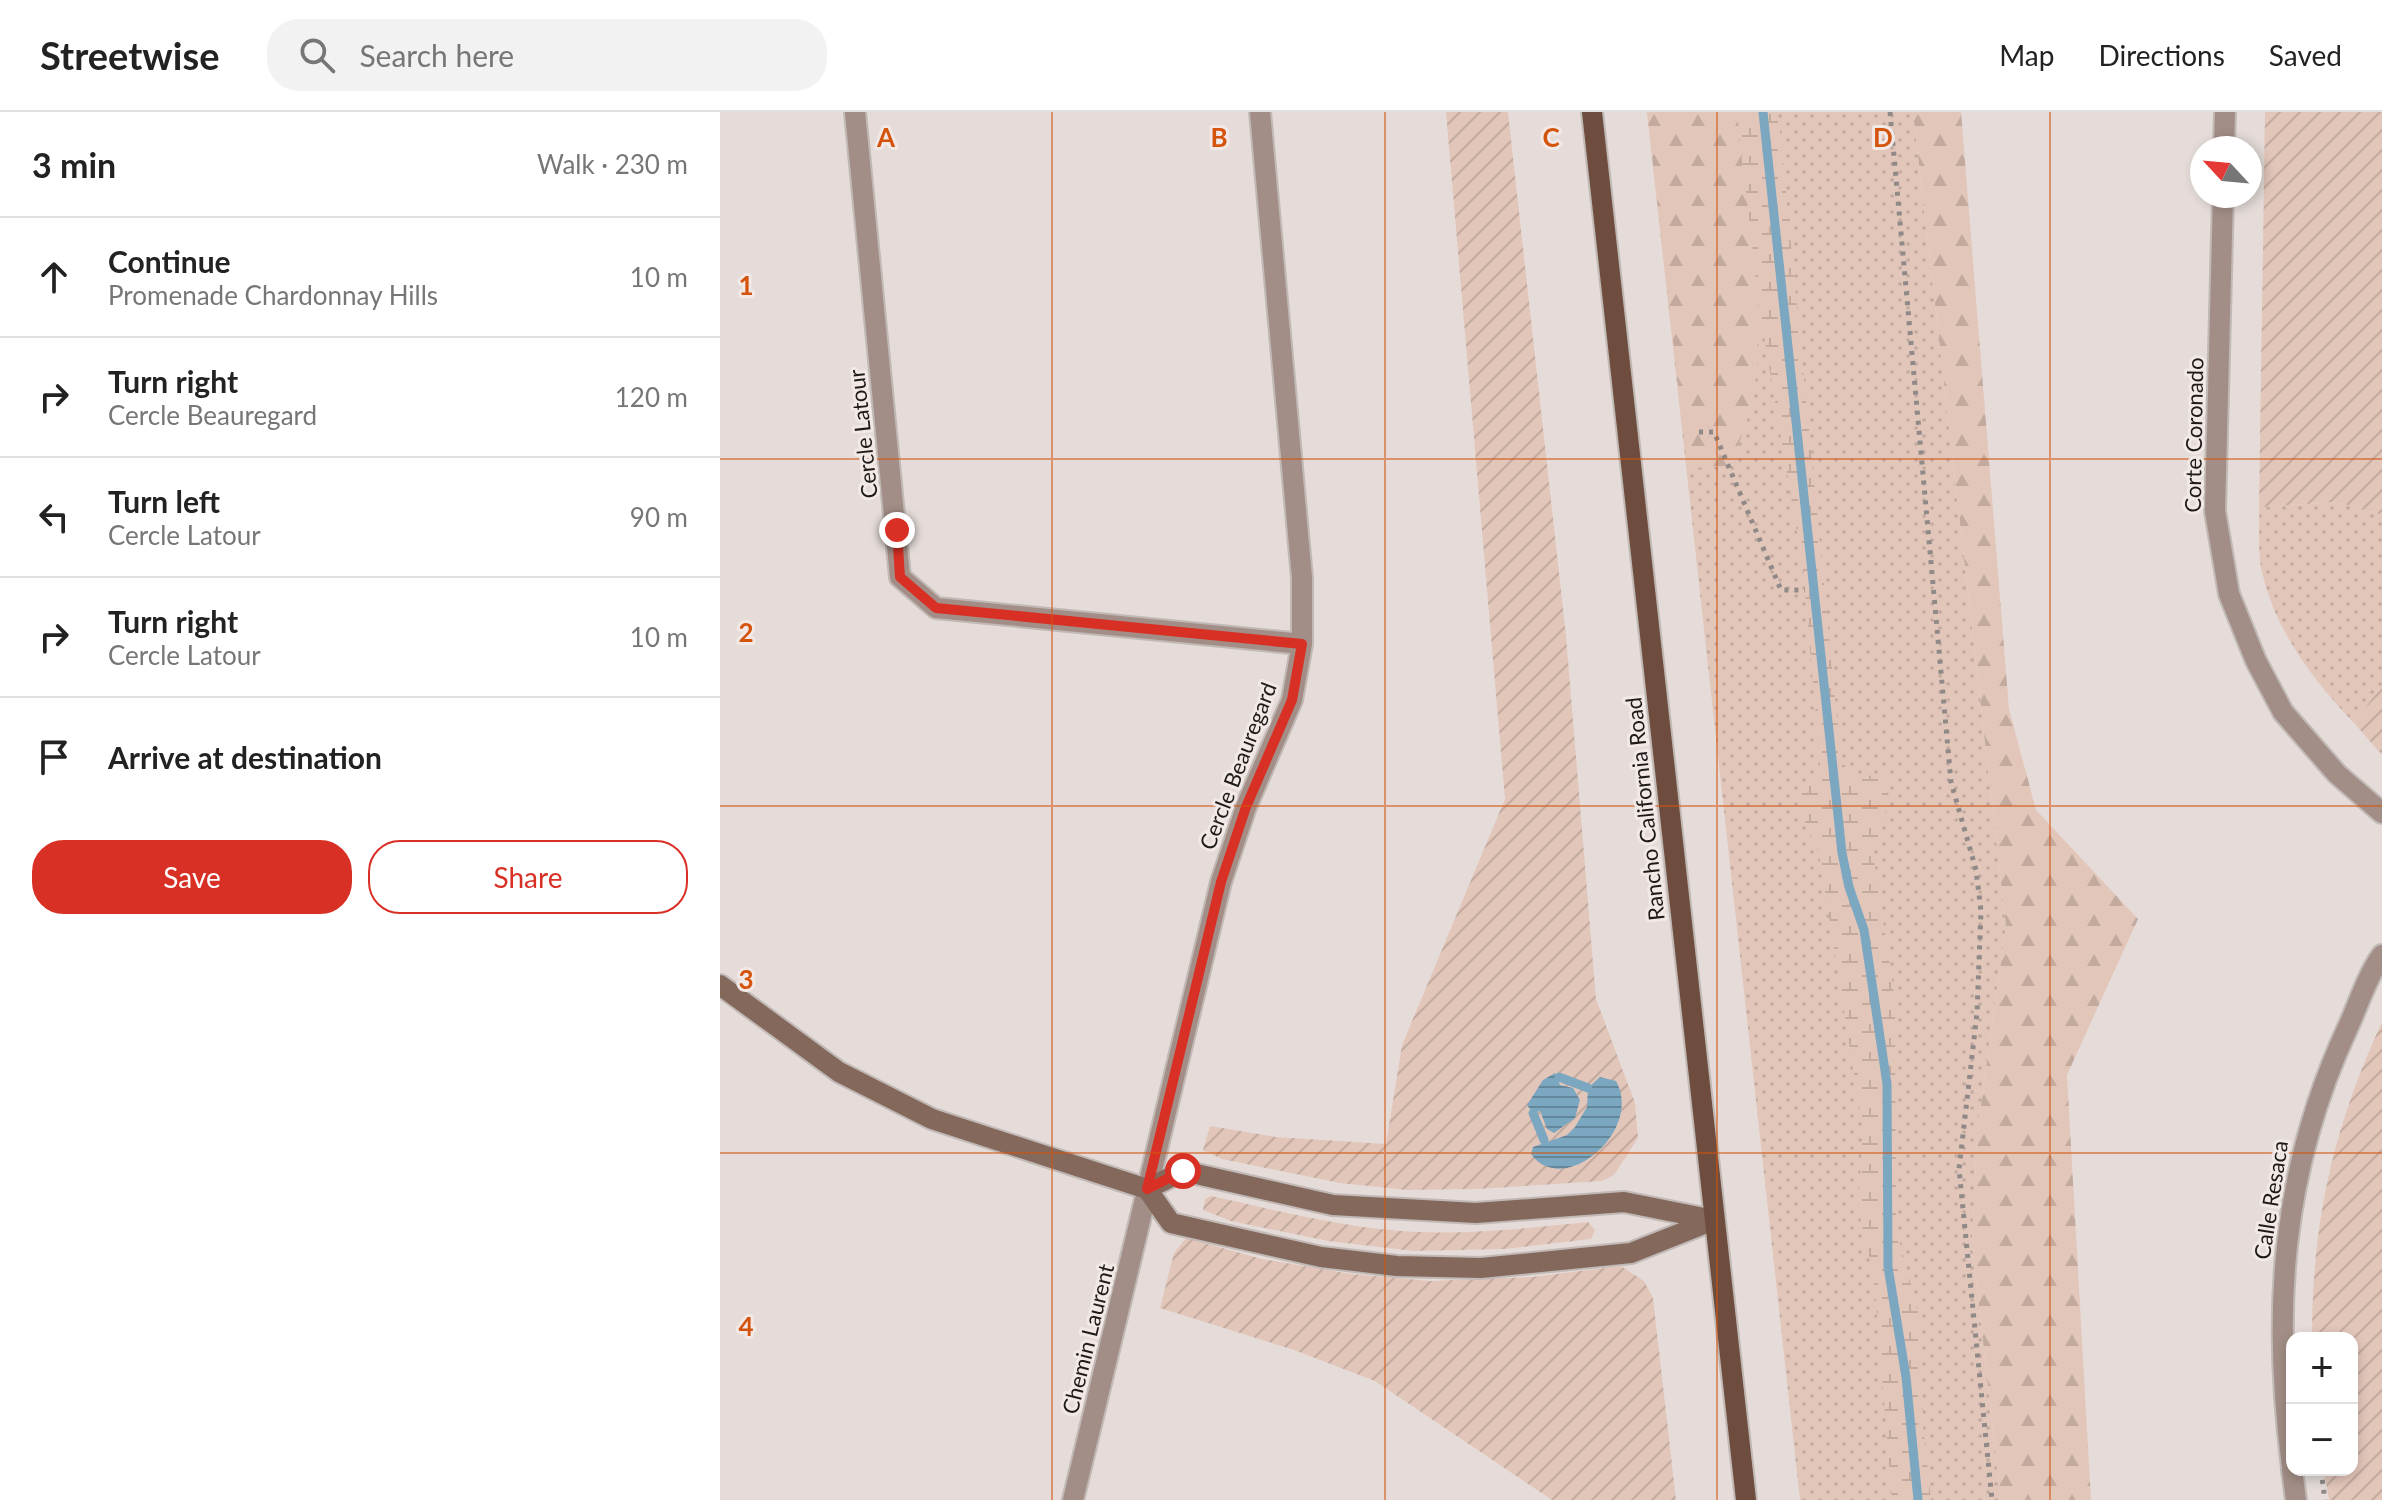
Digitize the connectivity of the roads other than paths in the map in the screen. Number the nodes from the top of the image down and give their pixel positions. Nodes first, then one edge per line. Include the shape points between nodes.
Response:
1 (855, 112) edge
2 (1260, 112) edge
3 (1592, 112) edge
4 (2225, 112) edge
5 (2224, 136) edge
6 (2223, 208) edge
7 (1302, 644) junction
8 (2382, 813) edge
9 (2382, 955) edge
10 (720, 985) edge
11 (1147, 1189) junction
12 (1714, 1220) junction
13 (2286, 1423) edge
14 (2293, 1476) edge
15 (1073, 1500) edge
16 (1746, 1500) edge
17 (2296, 1500) edge

1 - 7 street, Cercle Latour via 900,577 936,608
2 - 7 street, Cercle Beauregard via 1302,578
3 - 12 main road, Rancho California Road
4 - 5 street
6 - 8 street, Corte Coronado via 2215,511 2229,594 2283,712 2337,774
7 - 11 street, Cercle Beauregard via 1292,700 1221,882
9 - 13 street, Calle Resaca via 2329,1068 2290,1208 2280,1311
10 - 11 street via 839,1072 932,1119
11 - 12 street via 1183,1171 1333,1205 1476,1213 1624,1202
11 - 12 street via 1171,1223 1256,1245 1397,1266 1481,1268 1631,1253
11 - 15 street, Chemin Laurent
12 - 16 main road, Rancho California Road
14 - 17 street, Calle Resaca

